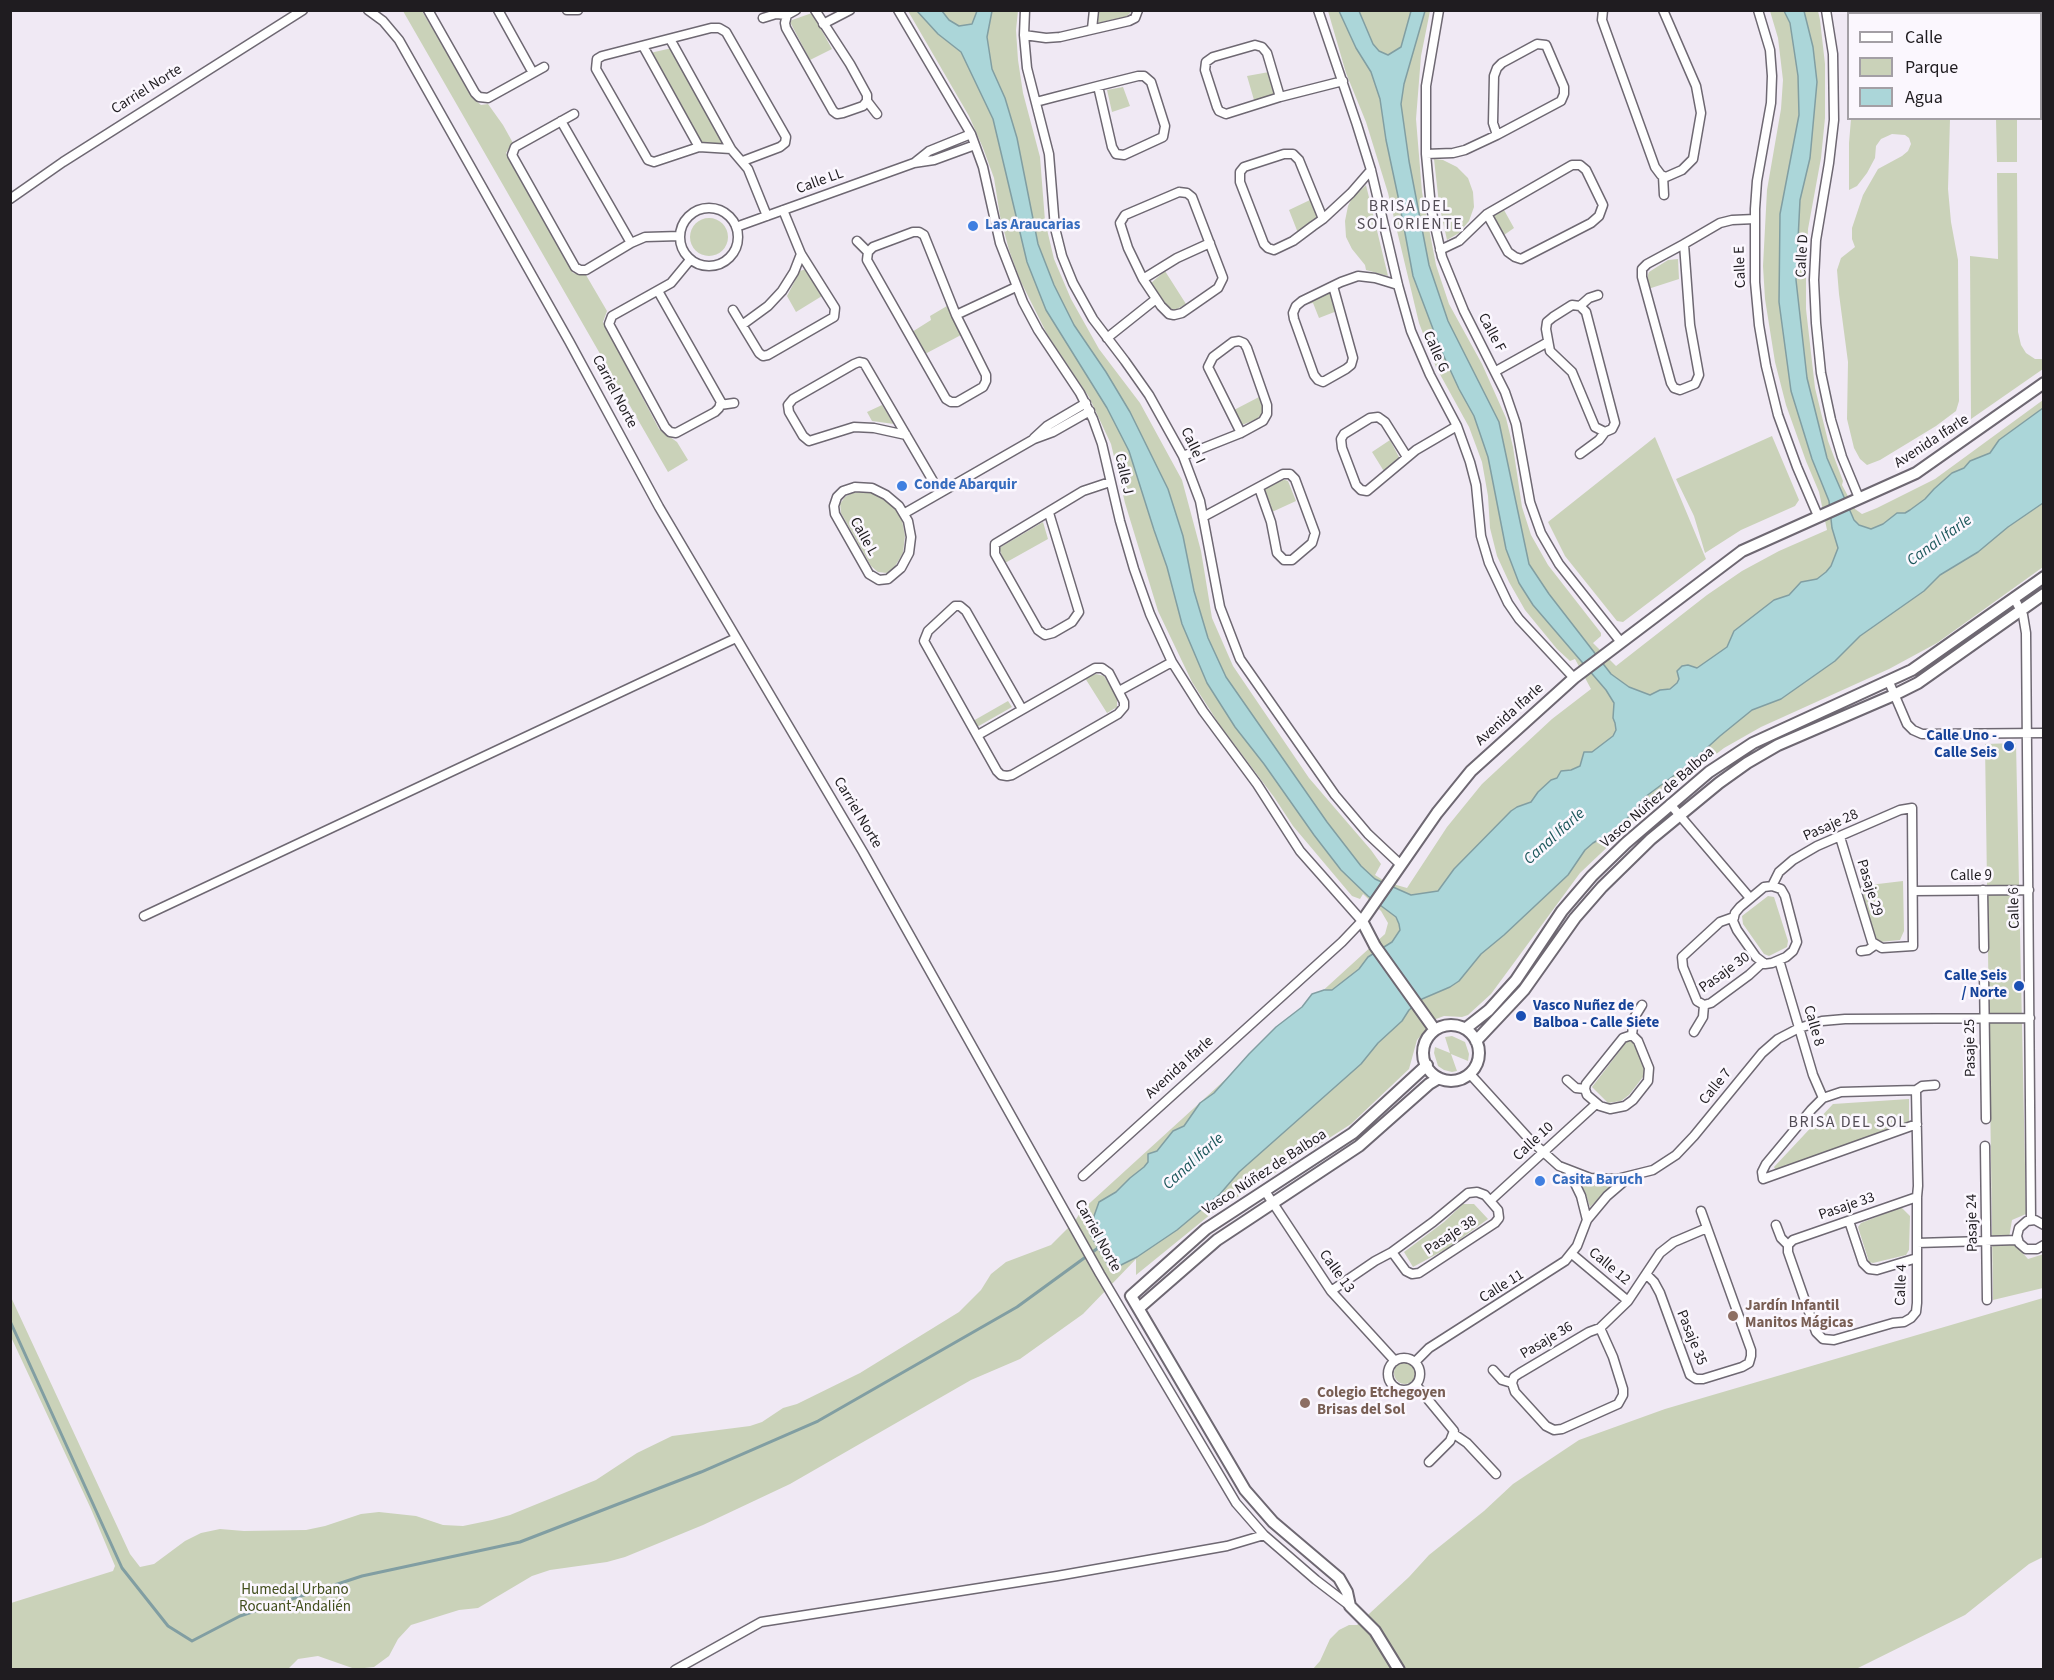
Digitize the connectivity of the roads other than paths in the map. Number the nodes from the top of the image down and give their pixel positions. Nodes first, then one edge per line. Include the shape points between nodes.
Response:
1 (303, 10) edge
2 (369, 10) edge
3 (428, 10) edge
4 (498, 10) edge
5 (567, 10) edge
6 (578, 10) edge
7 (796, 10) edge
8 (814, 10) edge
9 (850, 10) edge
10 (898, 10) edge
11 (1025, 10) edge
12 (1094, 10) edge
13 (1138, 10) edge
14 (1318, 10) edge
15 (1438, 10) edge
16 (1603, 10) edge
17 (1758, 10) edge
18 (1826, 10) edge
19 (1666, 12) edge
20 (787, 15) junction
21 (764, 18) dead end
22 (823, 24) junction
23 (1092, 29) junction
24 (1024, 35) junction
25 (670, 39) junction
26 (643, 46) junction
27 (544, 67) dead end
28 (533, 73) junction
29 (1343, 81) junction
30 (1098, 86) junction
31 (1280, 97) junction
32 (867, 101) junction
33 (1036, 102) junction
34 (574, 114) dead end
35 (877, 114) dead end
36 (561, 121) junction
37 (971, 134) junction
38 (1497, 135) junction
39 (975, 145) junction
40 (699, 147) junction
41 (731, 149) junction
42 (1426, 154) junction
43 (743, 161) junction
44 (914, 163) junction
45 (1371, 170) junction
46 (1664, 176) junction
47 (1664, 195) dead end
48 (10, 199) edge
49 (783, 210) junction
50 (1487, 214) junction
51 (767, 216) junction
52 (1323, 219) junction
53 (1755, 219) junction
54 (736, 227) junction
55 (680, 236) junction
56 (857, 241) dead end
57 (631, 243) junction
58 (1210, 243) junction
59 (1684, 244) junction
60 (1440, 250) junction
61 (868, 252) junction
62 (801, 254) junction
63 (690, 260) junction
64 (1143, 279) junction
65 (1398, 285) junction
66 (1333, 286) junction
67 (1016, 287) junction
68 (658, 291) junction
69 (1598, 295) dead end
70 (1156, 300) junction
71 (1580, 306) junction
72 (733, 310) dead end
73 (956, 315) junction
74 (742, 325) junction
75 (1107, 338) junction
76 (1548, 342) junction
77 (1496, 371) junction
78 (2043, 383) edge
79 (734, 403) dead end
80 (720, 405) junction
81 (1088, 407) junction
82 (1457, 426) junction
83 (1605, 432) junction
84 (1241, 433) junction
85 (906, 435) junction
86 (1580, 454) dead end
87 (1183, 456) junction
88 (1407, 458) junction
89 (1110, 482) junction
90 (1259, 488) junction
91 (940, 493) junction
92 (1857, 499) junction
93 (905, 513) junction
94 (1049, 513) junction
95 (1821, 515) junction
96 (1203, 518) junction
97 (2043, 577) edge
98 (2043, 594) edge
99 (2014, 598) junction
100 (2022, 610) junction
101 (736, 638) junction
102 (1620, 641) junction
103 (1172, 662) junction
104 (1577, 675) junction
105 (1889, 682) junction
106 (1119, 691) junction
107 (1894, 695) junction
108 (1022, 709) junction
109 (2027, 733) junction
110 (2043, 733) edge
111 (978, 735) junction
112 (1670, 804) junction
113 (1680, 815) junction
114 (1840, 837) junction
115 (1401, 865) junction
116 (1772, 886) junction
117 (1983, 890) junction
118 (2029, 890) junction
119 (1913, 891) junction
120 (1750, 898) junction
121 (144, 916) dead end
122 (1734, 917) junction
123 (1362, 921) junction
124 (1875, 945) junction
125 (1984, 948) dead end
126 (1861, 951) dead end
127 (1779, 960) junction
128 (1762, 963) junction
129 (1984, 975) dead end
130 (1641, 1005) dead end
131 (1704, 1005) junction
132 (1984, 1018) junction
133 (2030, 1018) junction
134 (1799, 1028) junction
135 (1465, 1029) junction
136 (1435, 1030) junction
137 (1694, 1032) dead end
138 (1632, 1035) junction
139 (1476, 1041) junction
140 (1426, 1065) junction
141 (1470, 1074) junction
142 (1439, 1078) junction
143 (1567, 1080) dead end
144 (1935, 1085) dead end
145 (1585, 1089) junction
146 (1916, 1090) junction
147 (1823, 1098) junction
148 (1596, 1104) junction
149 (1986, 1119) dead end
150 (1917, 1124) junction
151 (1985, 1146) dead end
152 (1542, 1152) junction
153 (1569, 1172) junction
154 (1083, 1176) dead end
155 (1629, 1178) junction
156 (1264, 1191) junction
157 (1917, 1197) junction
158 (1491, 1200) junction
159 (1272, 1203) junction
160 (1701, 1211) dead end
161 (1587, 1220) junction
162 (2031, 1220) junction
163 (1849, 1221) junction
164 (1776, 1225) dead end
165 (2043, 1225) edge
166 (1707, 1228) junction
167 (2018, 1240) junction
168 (1986, 1241) junction
169 (1917, 1242) junction
170 (1788, 1245) junction
171 (2043, 1245) edge
172 (1392, 1252) junction
173 (1572, 1254) junction
174 (1917, 1258) junction
175 (1646, 1274) junction
176 (1331, 1292) junction
177 (1131, 1296) junction
178 (1987, 1300) dead end
179 (1628, 1301) junction
180 (1120, 1306) junction
181 (1139, 1308) junction
182 (1600, 1328) junction
183 (1395, 1361) junction
184 (1415, 1362) junction
185 (1493, 1370) dead end
186 (1512, 1383) junction
187 (1416, 1385) junction
188 (1454, 1434) junction
189 (1429, 1462) dead end
190 (1496, 1474) dead end
191 (1264, 1535) junction
192 (1350, 1606) junction
193 (675, 1670) edge
194 (1399, 1670) edge

1 - 48 street, Carriel Norte
2 - 101 street, Carriel Norte via 399,40 569,340 658,507
3 - 28 street via 479,97 488,98
4 - 28 street
5 - 6 street
7 - 20 street
8 - 22 street
9 - 22 street
10 - 37 street, Calle J
11 - 24 street, Calle I
12 - 23 street
13 - 23 street via 1129,21
14 - 29 street, Calle G
15 - 42 street, Calle F via 1426,86
16 - 46 street via 1602,20 1656,171
17 - 53 street, Calle E via 1770,50 1772,89
18 - 92 street, Calle D via 1833,54 1834,120 1816,240 1816,323 1831,420
19 - 46 street via 1696,86 1701,114 1693,159 1682,170
20 - 21 street
20 - 32 street via 786,28 833,111 843,113
22 - 32 street via 850,64
23 - 24 street via 1055,38
24 - 33 street, Calle I
25 - 26 street
25 - 41 street
25 - 43 street via 715,28 729,36 786,137 780,147
26 - 40 street
26 - 40 street via 602,56 595,66 638,146 654,162
27 - 28 street
29 - 31 street
29 - 45 street, Calle G
30 - 30 street via 1116,154 1124,155 1163,137 1165,126 1149,79 1138,76
30 - 33 street
31 - 31 street via 1267,53 1259,45 1206,62 1216,107 1222,113
32 - 35 street
33 - 75 street, Calle I via 1049,154 1055,228 1062,256 1079,296
34 - 36 street
36 - 57 street
36 - 57 street via 515,147 513,160 577,268 589,268
37 - 39 street, Calle J
37 - 44 street, Calle LL via 929,151
38 - 38 street via 1558,104 1563,97 1564,87 1546,45 1537,44 1497,68 1493,123
38 - 42 street via 1459,152
39 - 44 street, Calle LL
39 - 67 street, Calle J via 1000,243
40 - 41 street
41 - 43 street
42 - 60 street, Calle F
43 - 51 street
44 - 49 street, Calle LL
45 - 52 street
45 - 65 street, Calle G
46 - 47 street
49 - 51 street, Calle LL
49 - 62 street
50 - 50 street via 1576,165 1586,170 1602,205 1601,213 1591,223 1521,259 1508,252
50 - 60 street via 1459,241
51 - 54 street, Calle LL
52 - 52 street via 1293,154 1247,166 1240,172 1240,182 1268,248 1280,248
53 - 59 street via 1726,220
53 - 95 street, Calle E via 1756,304 1766,366 1787,443
54 - 55 street via 721,210 704,208 689,216
54 - 63 street via 738,244 724,262 707,266
55 - 57 street via 653,236
55 - 63 street
56 - 61 street
58 - 64 street
58 - 64 street via 1192,197 1185,192 1125,215 1120,226
58 - 70 street via 1222,274 1220,285 1177,315 1169,314
59 - 59 street via 1647,264 1641,273 1671,383 1680,390 1692,387 1699,375 1690,325
60 - 77 street, Calle F via 1458,299
61 - 73 street via 914,232 922,233
61 - 73 street via 867,260 944,397 954,402 983,387 987,378
62 - 74 street via 782,291
62 - 74 street via 835,308 834,317 766,356 759,353
63 - 68 street via 676,278
64 - 70 street
65 - 66 street via 1358,276
65 - 82 street, Calle G via 1418,350
66 - 66 street via 1299,303 1293,312 1314,375 1323,382 1349,367 1353,358
67 - 73 street
67 - 81 street, Calle J via 1038,330
68 - 80 street
68 - 80 street via 612,316 610,330 667,430 679,433
69 - 71 street
70 - 75 street
71 - 76 street via 1572,305 1549,319
71 - 83 street via 1586,312 1615,419 1614,426
72 - 74 street
75 - 87 street, Calle I via 1149,395
76 - 77 street
76 - 83 street via 1552,354 1574,376 1595,427
77 - 102 street, Calle F via 1513,416 1526,486 1541,533 1558,564
78 - 92 street, Avenida Ifarle via 1928,465
79 - 80 street
81 - 89 street, Calle J via 1102,444
81 - 91 street via 1047,426 1034,439
82 - 88 street
82 - 104 street, Calle G via 1472,470 1481,536 1498,585 1519,619
83 - 86 street
84 - 84 street via 1263,421 1268,408 1246,345 1239,340 1213,357 1208,367
84 - 87 street
85 - 85 street via 862,363 854,364 788,405 802,436 809,441 854,427
85 - 91 street
87 - 96 street, Calle I
88 - 88 street via 1378,417 1370,418 1341,439 1356,485 1364,491 1373,488
89 - 94 street via 1086,490
89 - 103 street, Calle J via 1138,580
90 - 90 street via 1285,473 1294,477 1315,533 1312,543 1292,560 1284,560 1277,553
90 - 96 street
91 - 93 street
92 - 95 street, Avenida Ifarle
93 - 93 street, Calle L via 886,495 866,487 845,490 835,499 835,514 874,579 892,577 905,561 911,537
94 - 94 street via 999,540 994,547 1038,630 1046,635 1072,622 1079,608
95 - 102 street, Avenida Ifarle via 1742,551
96 - 115 street, Calle I via 1220,607 1244,666 1335,795
97 - 99 street, Vasco Núñez de Balboa
98 - 100 street, Vasco Núñez de Balboa
99 - 100 street, Calle 6
99 - 105 street, Vasco Núñez de Balboa via 1927,661
100 - 107 street, Vasco Núñez de Balboa via 1943,667
100 - 109 street, Calle 6 via 2026,633
101 - 121 street
101 - 180 street, Carriel Norte via 863,852
102 - 104 street, Avenida Ifarle
103 - 106 street
103 - 123 street, Calle J via 1300,851
104 - 115 street, Avenida Ifarle via 1471,771
105 - 107 street
105 - 112 street, Vasco Núñez de Balboa via 1753,743 1722,762
106 - 108 street via 1106,670 1095,668
106 - 111 street via 1124,702 1120,712 1010,776 999,773
107 - 109 street via 1907,724 1922,734
107 - 113 street, Vasco Núñez de Balboa via 1762,754
108 - 111 street
108 - 111 street via 966,611 955,606 928,631 924,641
109 - 110 street
109 - 118 street, Calle 6
112 - 113 street
112 - 135 street, Vasco Núñez de Balboa via 1581,888 1516,980
113 - 120 street
113 - 139 street, Vasco Núñez de Balboa via 1602,887 1524,990
114 - 116 street, Pasaje 28 via 1793,860 1779,872
114 - 119 street, Pasaje 28 via 1912,808
114 - 124 street, Pasaje 29
115 - 123 street, Avenida Ifarle
116 - 120 street
116 - 127 street via 1781,889 1785,896 1797,938 1793,951
117 - 118 street, Calle 9
117 - 119 street, Calle 9
117 - 125 street
118 - 133 street, Calle 6
119 - 124 street via 1914,946
120 - 122 street
122 - 128 street via 1737,930
122 - 131 street, Pasaje 30 via 1720,922 1682,957 1697,1001
123 - 136 street via 1375,946
123 - 154 street, Avenida Ifarle
124 - 126 street
127 - 128 street
127 - 134 street, Calle 8
128 - 131 street, Pasaje 30 via 1711,1004
129 - 132 street, Pasaje 25
130 - 138 street
131 - 137 street, Pasaje 30 via 1703,1017
132 - 133 street, Calle 7
132 - 134 street, Calle 7 via 1834,1020
132 - 149 street, Pasaje 25
133 - 162 street, Calle 6
134 - 147 street, Calle 8
134 - 155 street, Calle 7 via 1762,1053 1676,1155 1653,1170
135 - 136 street via 1452,1025
135 - 139 street
136 - 140 street via 1425,1046
138 - 145 street via 1623,1038
138 - 148 street via 1649,1068 1648,1081 1625,1106 1610,1109
139 - 141 street via 1479,1059
140 - 142 street
140 - 156 street, Vasco Núñez de Balboa via 1362,1126
141 - 142 street via 1455,1080
141 - 152 street, Calle 7
142 - 159 street, Vasco Núñez de Balboa via 1359,1146
143 - 145 street via 1576,1088
144 - 146 street
145 - 148 street
146 - 147 street via 1841,1092
146 - 150 street, Calle 4
147 - 150 street via 1766,1164 1763,1179
148 - 152 street, Calle 10
150 - 157 street, Calle 4
151 - 168 street, Pasaje 24
152 - 153 street, Calle 7
152 - 158 street, Calle 10
153 - 155 street, Calle 7 via 1599,1179
153 - 161 street
155 - 161 street, Calle 11
156 - 159 street, Calle 13
156 - 177 street, Vasco Núñez de Balboa via 1206,1229
157 - 163 street, Pasaje 33
157 - 169 street, Calle 4
158 - 172 street, Pasaje 38 via 1477,1192 1464,1196
158 - 172 street, Pasaje 38 via 1499,1213 1496,1223 1419,1273 1406,1271
159 - 176 street, Calle 13
159 - 181 street, Vasco Núñez de Balboa via 1207,1248
160 - 166 street, Pasaje 35
161 - 173 street, Calle 11
162 - 165 street
162 - 167 street via 2019,1228
163 - 170 street, Pasaje 33
163 - 174 street via 1863,1263 1869,1269
164 - 170 street
166 - 175 street, Calle 12 via 1666,1247
166 - 175 street, Pasaje 35 via 1750,1350 1751,1359 1746,1365 1703,1379 1690,1375 1657,1287
167 - 168 street
167 - 171 street via 2030,1250
168 - 169 street
168 - 178 street, Pasaje 24
169 - 174 street, Calle 4
170 - 174 street, Calle 4 via 1816,1332 1827,1341 1904,1322 1914,1315
172 - 176 street, Pasaje 38
173 - 179 street, Calle 12
173 - 184 street, Calle 11 via 1557,1268 1429,1348
175 - 179 street, Calle 12
176 - 183 street, Calle 13
177 - 180 street, Vasco Núñez de Balboa
177 - 181 street, Carriel Norte
179 - 182 street, Calle 12
180 - 191 street, Carriel Norte via 1236,1503
181 - 192 street, Carriel Norte via 1245,1490 1274,1522 1339,1578
182 - 186 street, Pasaje 36 via 1520,1373
182 - 186 street via 1623,1389 1618,1404 1554,1430 1515,1392
183 - 184 street
183 - 187 street via 1389,1373 1394,1386 1402,1390
184 - 187 street via 1420,1374
185 - 186 street via 1502,1380
187 - 188 street via 1451,1425
188 - 189 street
188 - 190 street
191 - 192 street, Carriel Norte
191 - 193 street via 1057,1576 761,1622
192 - 194 street, Carriel Norte via 1375,1631

